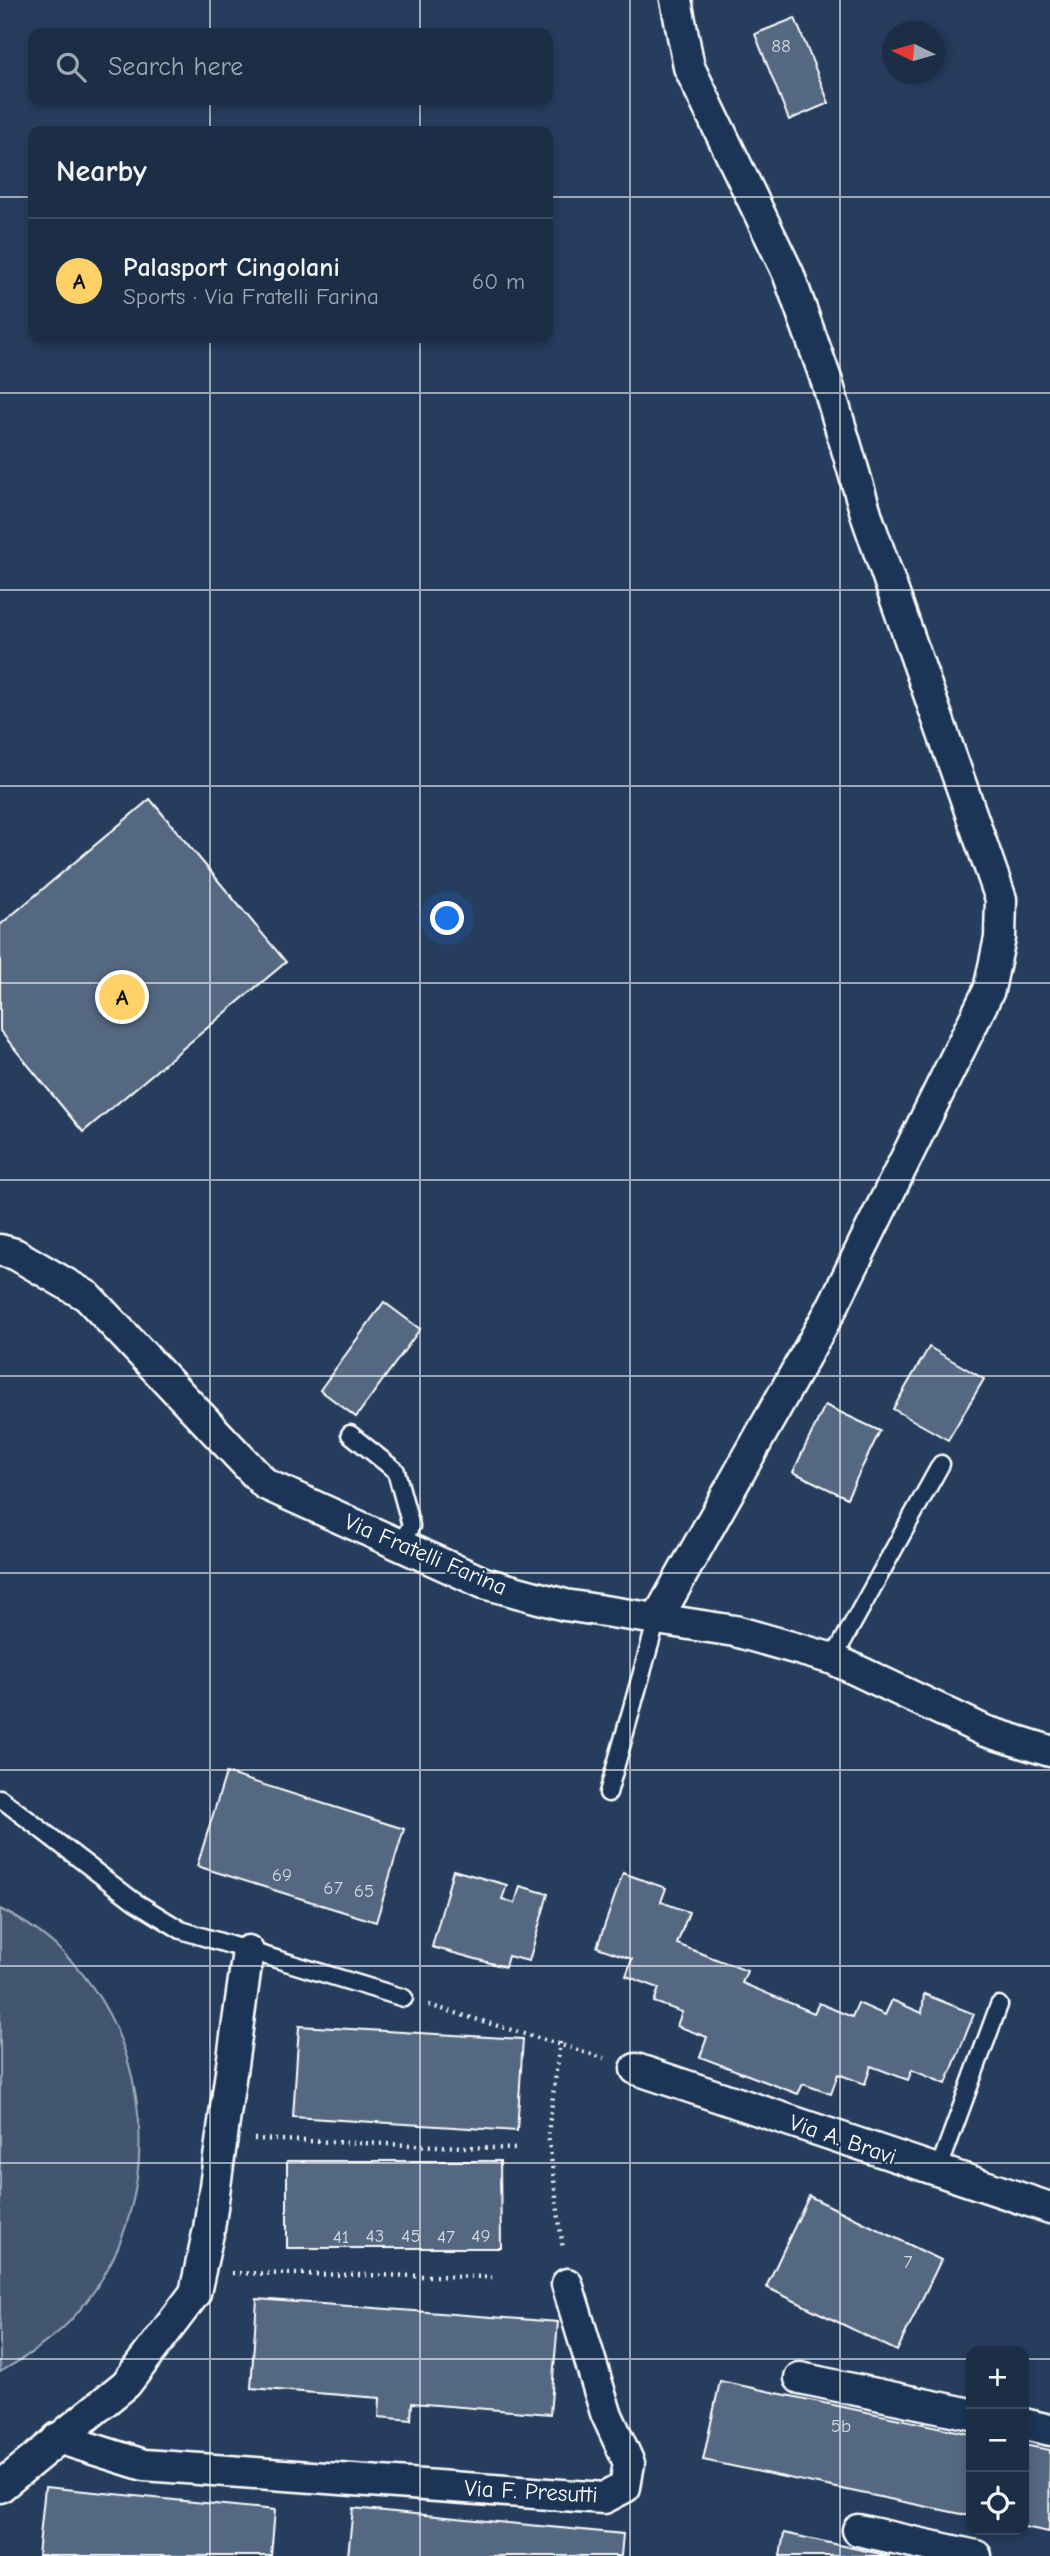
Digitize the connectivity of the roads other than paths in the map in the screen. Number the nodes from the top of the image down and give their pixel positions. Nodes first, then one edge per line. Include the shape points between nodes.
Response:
1 (676, 0) edge
2 (0, 1250) edge
3 (350, 1434) dead end
4 (941, 1464) dead end
5 (399, 1545) junction
6 (657, 1619) junction
7 (833, 1659) junction
8 (1050, 1751) edge
9 (608, 1793) dead end
10 (0, 1798) edge
11 (248, 1951) junction
12 (404, 1998) road end
13 (999, 2005) dead end
14 (636, 2069) road end
15 (938, 2171) junction
16 (1050, 2208) edge
17 (567, 2284) road end
18 (800, 2378) dead end
19 (966, 2413) edge
20 (1029, 2425) edge
21 (1050, 2430) edge
22 (58, 2438) junction
23 (0, 2487) edge
24 (858, 2530) dead end
25 (976, 2556) edge

1 - 6 street via 690,67 788,273 827,382 868,520 1001,899 1000,938 989,990 832,1308
2 - 5 street, Via Fratelli Farina via 87,1296 265,1484
3 - 5 lane via 396,1471 411,1526
4 - 7 lane
5 - 6 street, Via Fratelli Farina via 484,1583 565,1605
6 - 7 street, Via Fratelli Farina via 735,1631
6 - 9 lane
7 - 8 street, Via Fratelli Farina via 985,1731
10 - 11 lane via 181,1930
11 - 12 lane
11 - 22 street via 209,2229 195,2294 126,2384
13 - 15 lane
14 - 15 street, Via A. Bravi
15 - 16 street, Via A. Bravi
17 - 22 street, Via F. Presutti via 606,2413 629,2463 625,2487 604,2498 144,2466
18 - 19 street
20 - 21 street
22 - 23 street
24 - 25 street

